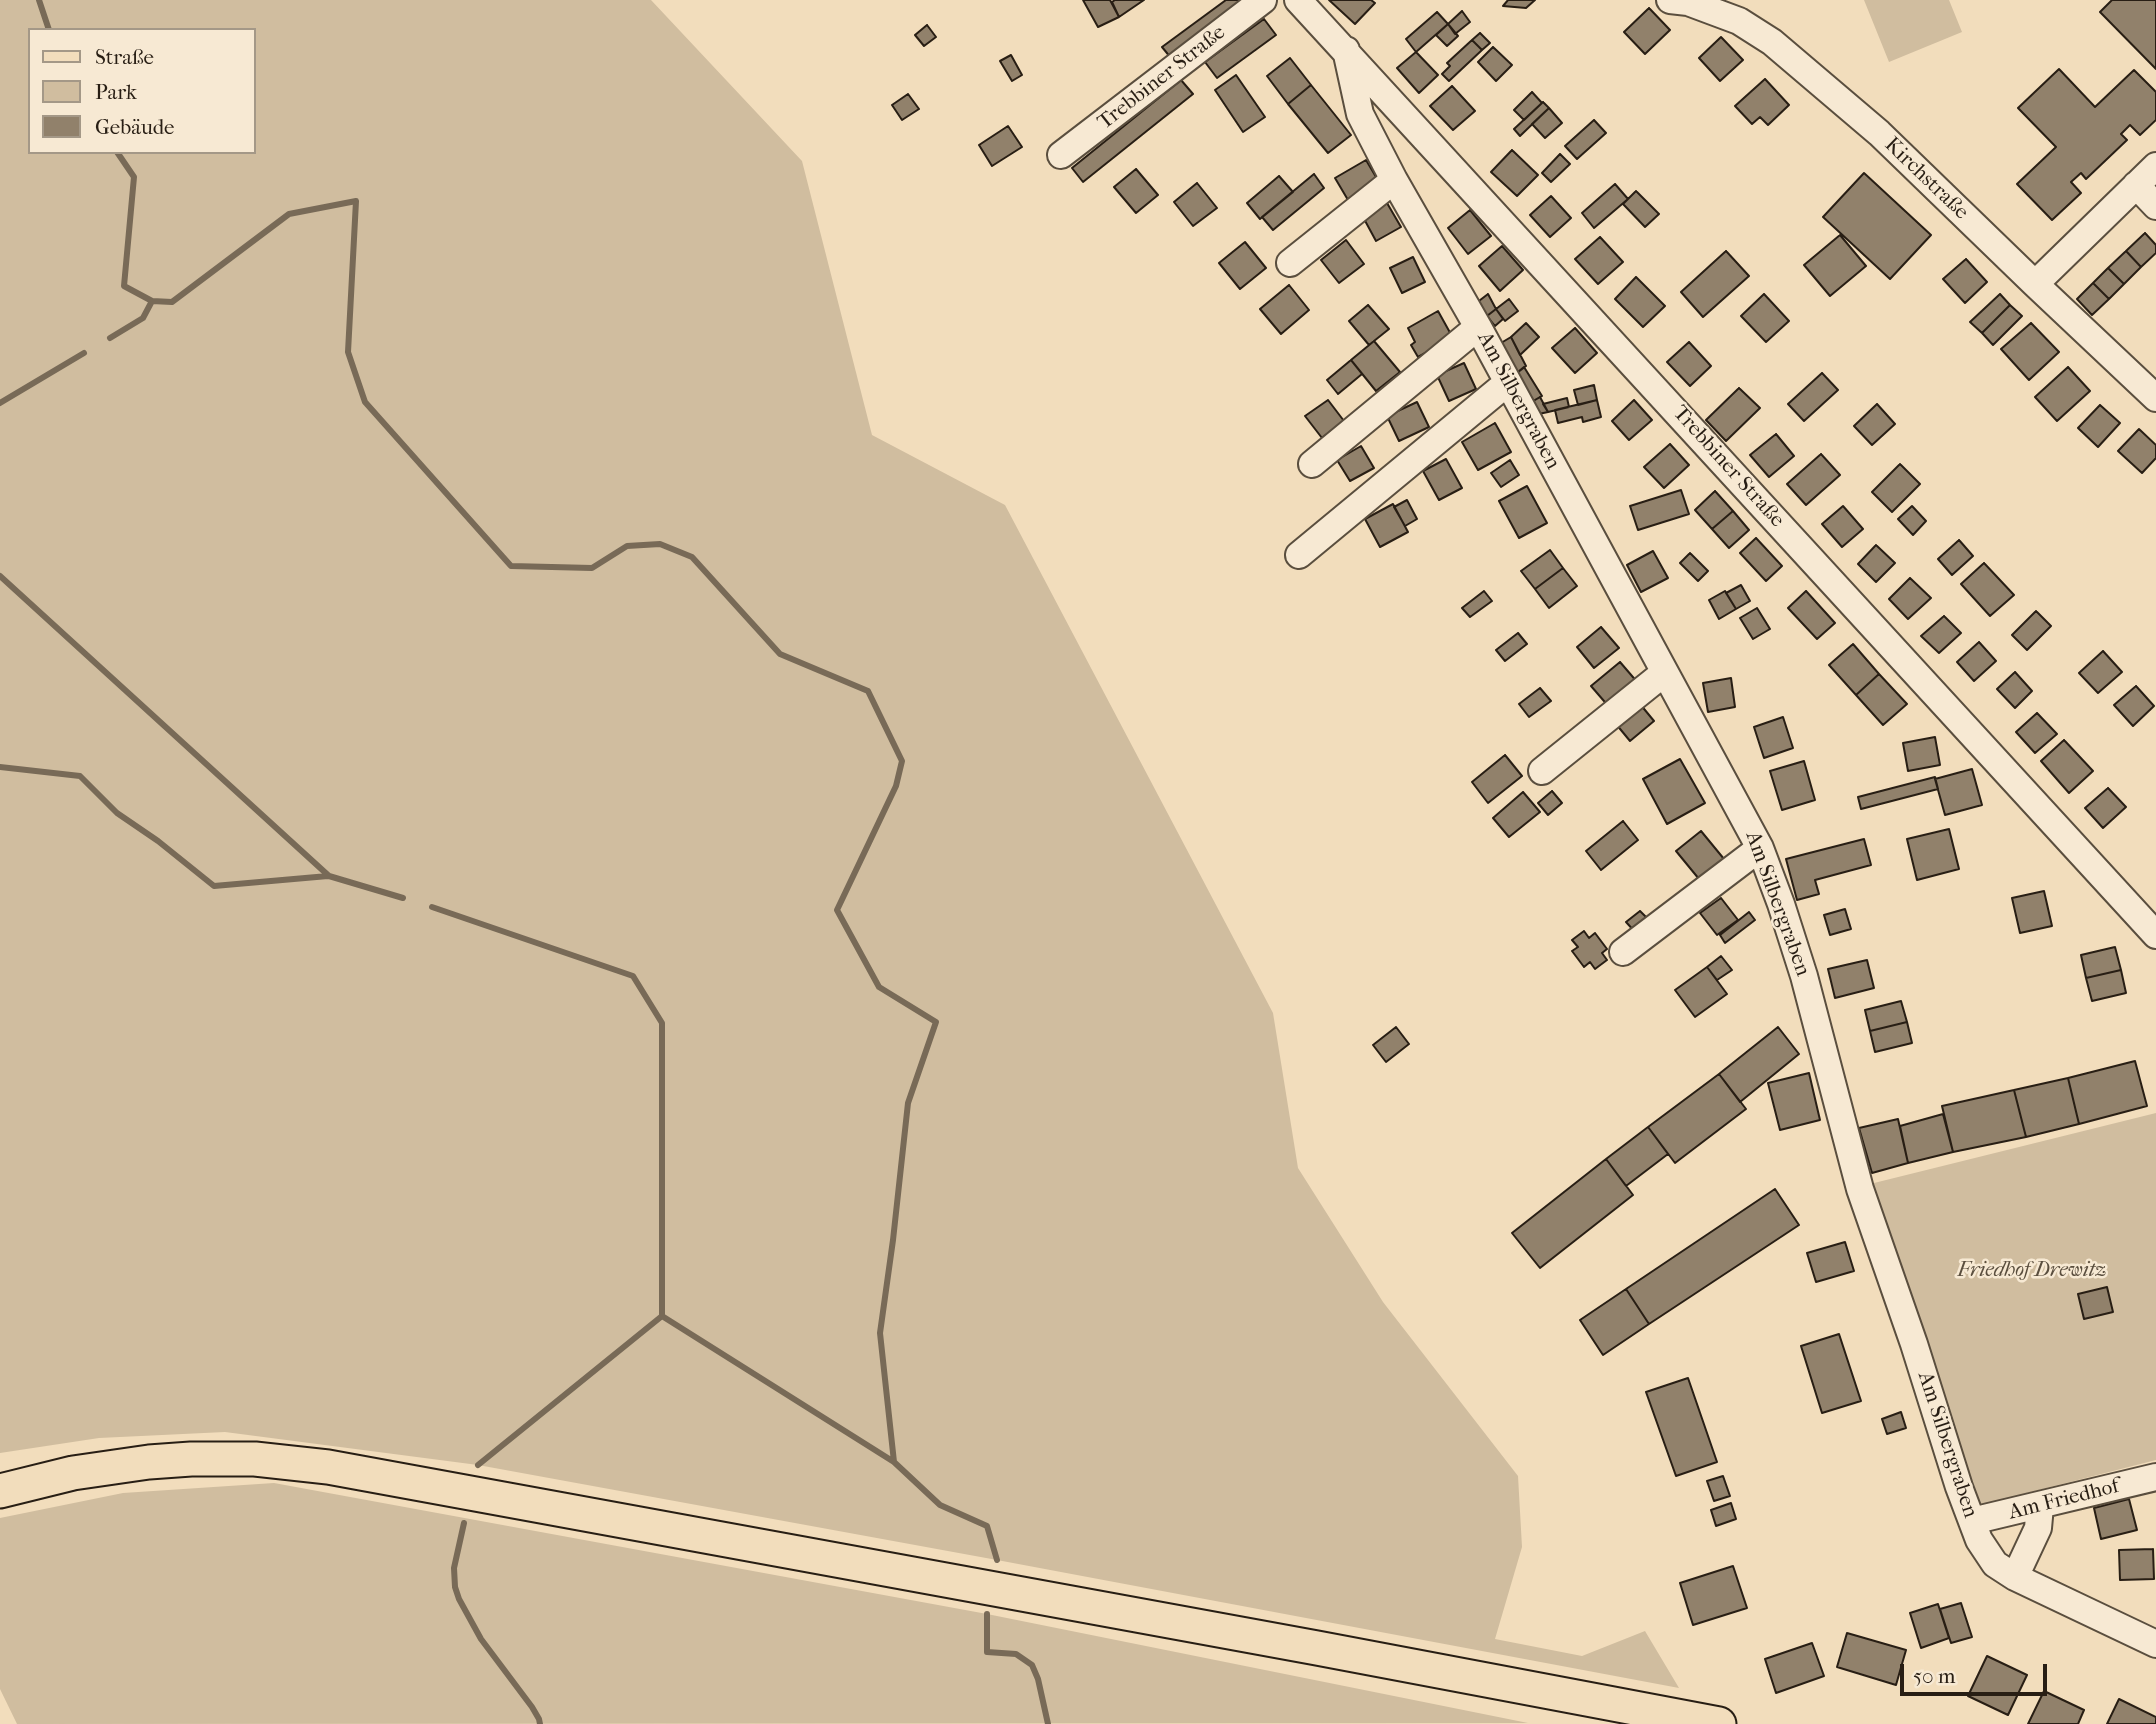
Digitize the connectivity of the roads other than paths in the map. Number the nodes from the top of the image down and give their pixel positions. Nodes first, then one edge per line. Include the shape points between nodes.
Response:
1 (1263, 0) edge
2 (1298, 0) edge
3 (1670, 0) edge
4 (1346, 50) junction
5 (1061, 155) dead end
6 (2156, 166) edge
7 (1394, 180) junction
8 (2136, 185) junction
9 (2156, 206) edge
10 (1290, 263) dead end
11 (2035, 285) junction
12 (1478, 327) junction
13 (1507, 383) junction
14 (2156, 398) edge
15 (1312, 464) dead end
16 (1299, 555) dead end
17 (1664, 673) junction
18 (1542, 771) dead end
19 (1760, 848) junction
20 (2156, 935) edge
21 (1623, 952) dead end
22 (2156, 1477) edge
23 (0, 1491) edge
24 (2040, 1506) junction
25 (1972, 1521) junction
26 (2015, 1577) junction
27 (2156, 1644) edge
28 (1719, 1724) edge

1 - 5 street, Trebbiner Straße
2 - 4 street, Trebbiner Straße
3 - 11 street, Kirchstraße via 1739,20 1772,42 1879,133
4 - 7 street, Am Silbergraben via 1360,114
4 - 20 street, Trebbiner Straße
6 - 8 street
7 - 10 street
7 - 12 street, Am Silbergraben
8 - 9 street
8 - 11 street
11 - 14 street, Kirchstraße
12 - 13 street, Am Silbergraben
12 - 15 street
13 - 16 street
13 - 17 street, Am Silbergraben
17 - 18 street
17 - 19 street, Am Silbergraben
19 - 21 street
19 - 25 street, Am Silbergraben via 1804,976 1860,1189
22 - 24 street, Am Friedhof
23 - 28 main road via 74,1473 149,1462 267,1461 328,1467
24 - 25 street, Am Friedhof
24 - 26 street via 2038,1528
25 - 26 street, Am Silbergraben via 1995,1564
26 - 27 street, Am Silbergraben

